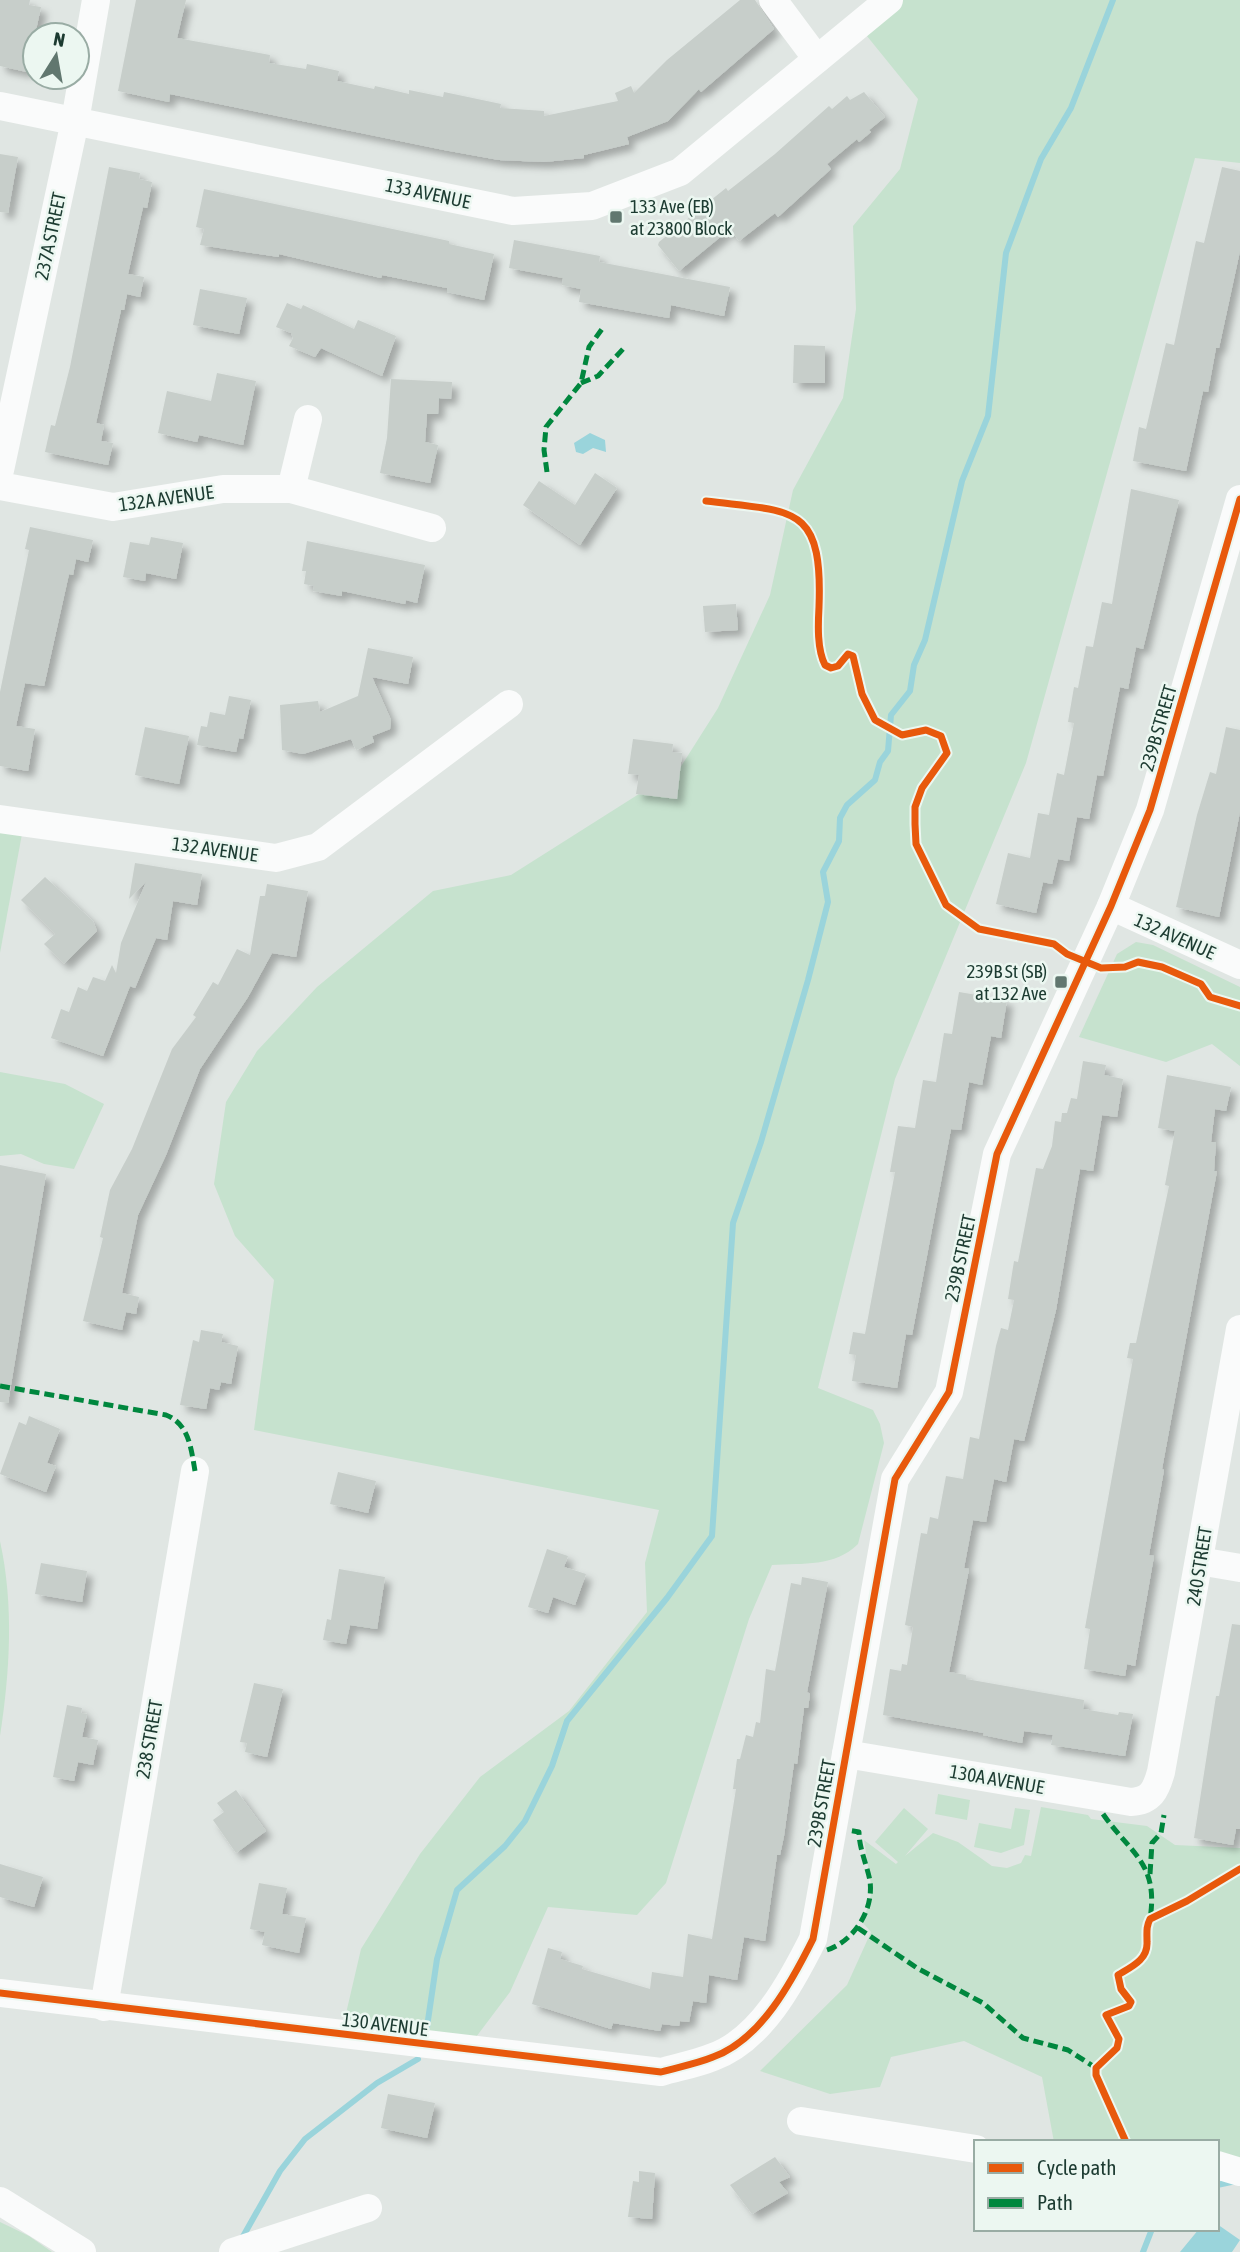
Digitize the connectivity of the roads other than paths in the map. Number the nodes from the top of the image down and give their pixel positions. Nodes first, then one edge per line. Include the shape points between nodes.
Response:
1 (96, 0) edge
2 (773, 0) edge
3 (889, 0) edge
4 (817, 59) junction
5 (0, 106) edge
6 (75, 121) junction
7 (308, 419) dead end
8 (0, 470) edge
9 (0, 486) edge
10 (291, 489) junction
11 (1240, 499) edge
12 (432, 528) dead end
13 (509, 704) dead end
14 (0, 819) edge
15 (1111, 906) junction
16 (1240, 965) edge
17 (1240, 1329) edge
18 (195, 1471) dead end
19 (1199, 1561) junction
20 (1240, 1568) edge
21 (846, 1754) junction
22 (1148, 1798) joint
23 (0, 1993) edge
24 (104, 2007) junction
25 (755, 2028) joint
26 (801, 2121) dead end
27 (974, 2149) edge
28 (0, 2201) edge
29 (368, 2208) dead end
30 (82, 2252) edge
31 (233, 2252) edge

1 - 6 street, 237A STREET
2 - 4 street
3 - 4 street, 133 AVENUE
4 - 6 street, 133 AVENUE via 680,172 592,206 513,211
5 - 6 street, 133 AVENUE
6 - 8 street, 237A STREET
7 - 10 street
9 - 10 street, 132A AVENUE via 113,507 223,489
10 - 12 street, 132A AVENUE
11 - 15 street, 239B STREET via 1150,810
13 - 14 street, 132 AVENUE via 318,847 276,858
15 - 16 street, 132 AVENUE
15 - 21 street, 239B STREET via 998,1154 949,1392 895,1479
17 - 19 street, 240 STREET
18 - 24 street, 238 STREET
19 - 20 street
19 - 22 street, 240 STREET via 1158,1786
21 - 22 street, 130A AVENUE via 1116,1800
21 - 25 street, 239B STREET via 813,1939 787,1991
23 - 24 street, 130 AVENUE
24 - 25 street, 130 AVENUE via 660,2072 716,2057
26 - 27 street
28 - 30 street
29 - 31 street

